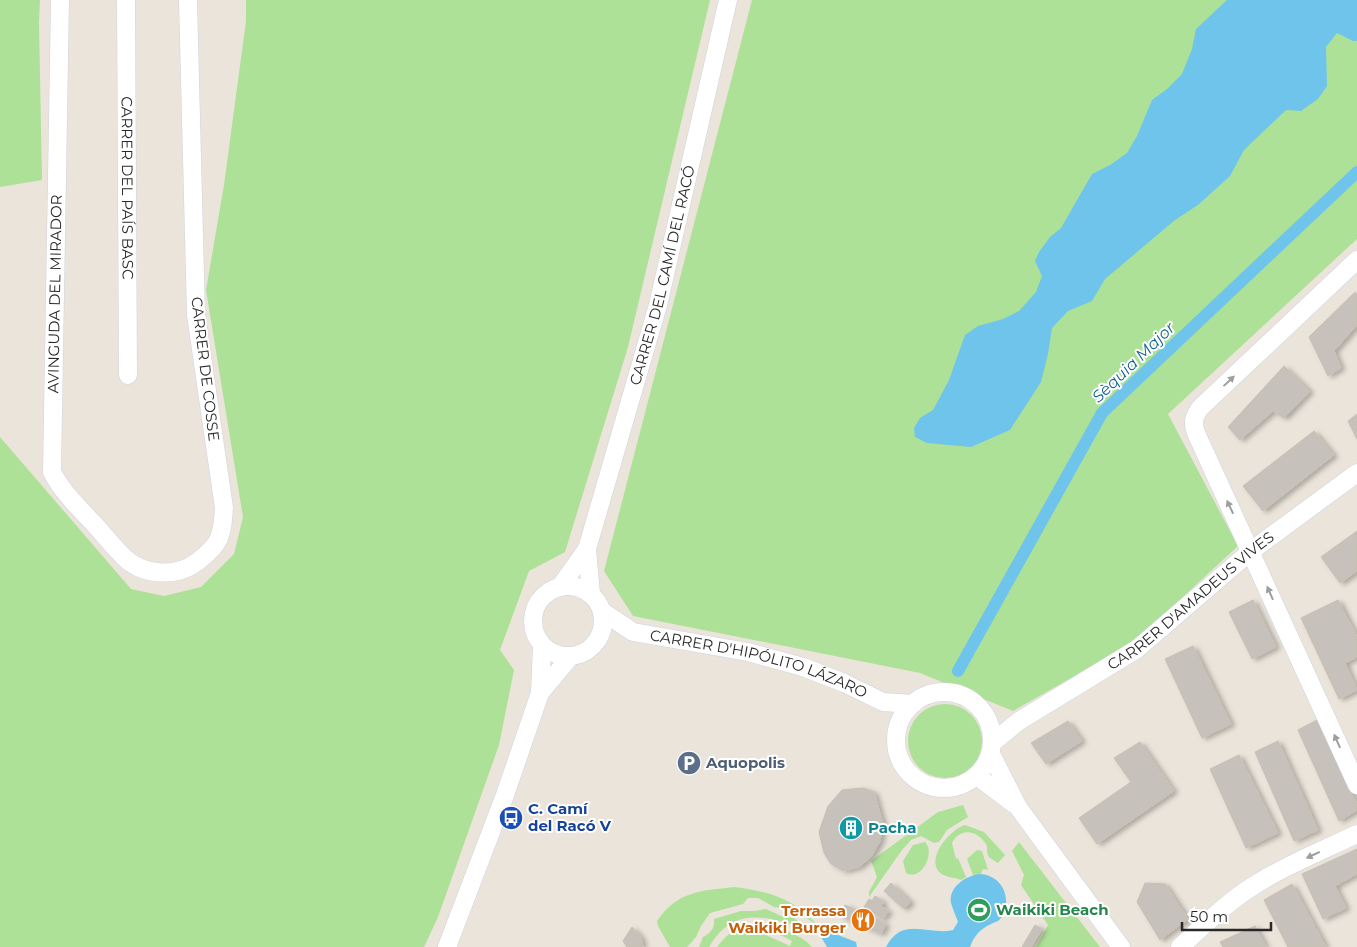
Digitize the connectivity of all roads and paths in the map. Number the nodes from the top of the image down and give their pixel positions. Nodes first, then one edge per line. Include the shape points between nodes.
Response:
1 (60, 0) edge
2 (126, 0) edge
3 (188, 0) edge
4 (728, 0) edge
5 (1357, 260) edge
6 (128, 375) dead end
7 (1357, 473) edge
8 (587, 549) junction
9 (1251, 551) junction
10 (128, 560) joint
11 (560, 587) junction
12 (591, 594) junction
13 (602, 612) junction
14 (633, 632) junction
15 (542, 645) junction
16 (595, 645) junction
17 (570, 657) junction
18 (540, 693) junction
19 (883, 702) junction
20 (913, 704) junction
21 (987, 718) junction
22 (1019, 721) junction
23 (898, 724) junction
24 (992, 749) junction
25 (977, 776) junction
26 (1357, 785) edge
27 (1018, 807) junction
28 (1357, 834) edge
29 (447, 947) edge
30 (1121, 947) edge
31 (1180, 947) edge

1 - 10 street, AVINGUDA DEL MIRADOR via 52,472 62,490
2 - 6 street, CARRER DEL PAÍS BASC
3 - 10 street, CARRER DE COSSE via 196,315 224,508 223,533 210,552 189,568 170,573 151,572
4 - 8 street, CARRER DEL CAMÍ DEL RACÓ via 658,305
9 -> 5 street via 1196,433 1195,415
7 - 9 street, CARRER D'AMADEUS VIVES
8 - 11 street, CARRER DEL CAMÍ DEL RACÓ
8 - 12 street, CARRER DEL CAMÍ DEL RACÓ
9 - 22 street, CARRER D'AMADEUS VIVES via 1137,649
26 -> 9 street
11 - 12 street via 576,587
11 - 15 street via 542,598 535,610 534,630
12 - 13 street
13 - 14 street, CARRER D'HIPÓLITO LÁZARO
13 - 16 street via 603,629
14 - 16 street, CARRER D'HIPÓLITO LÁZARO
14 - 19 street, CARRER D'HIPÓLITO LÁZARO via 748,652 803,667
15 - 17 street via 555,654
15 - 18 street
16 - 17 street
17 - 18 street
18 - 29 street
19 - 20 street, CARRER D'HIPÓLITO LÁZARO
19 - 23 street, CARRER D'HIPÓLITO LÁZARO
20 - 21 street via 932,694 953,693 973,702
20 - 23 street
21 - 22 street
21 - 24 street
22 - 24 street, CARRER D'AMADEUS VIVES
23 - 25 street via 897,750 901,762 918,781 942,789 954,788
24 - 25 street via 988,762
24 - 27 street
25 - 27 street
27 - 30 street
28 -> 31 street via 1291,865 1246,892 1219,911

